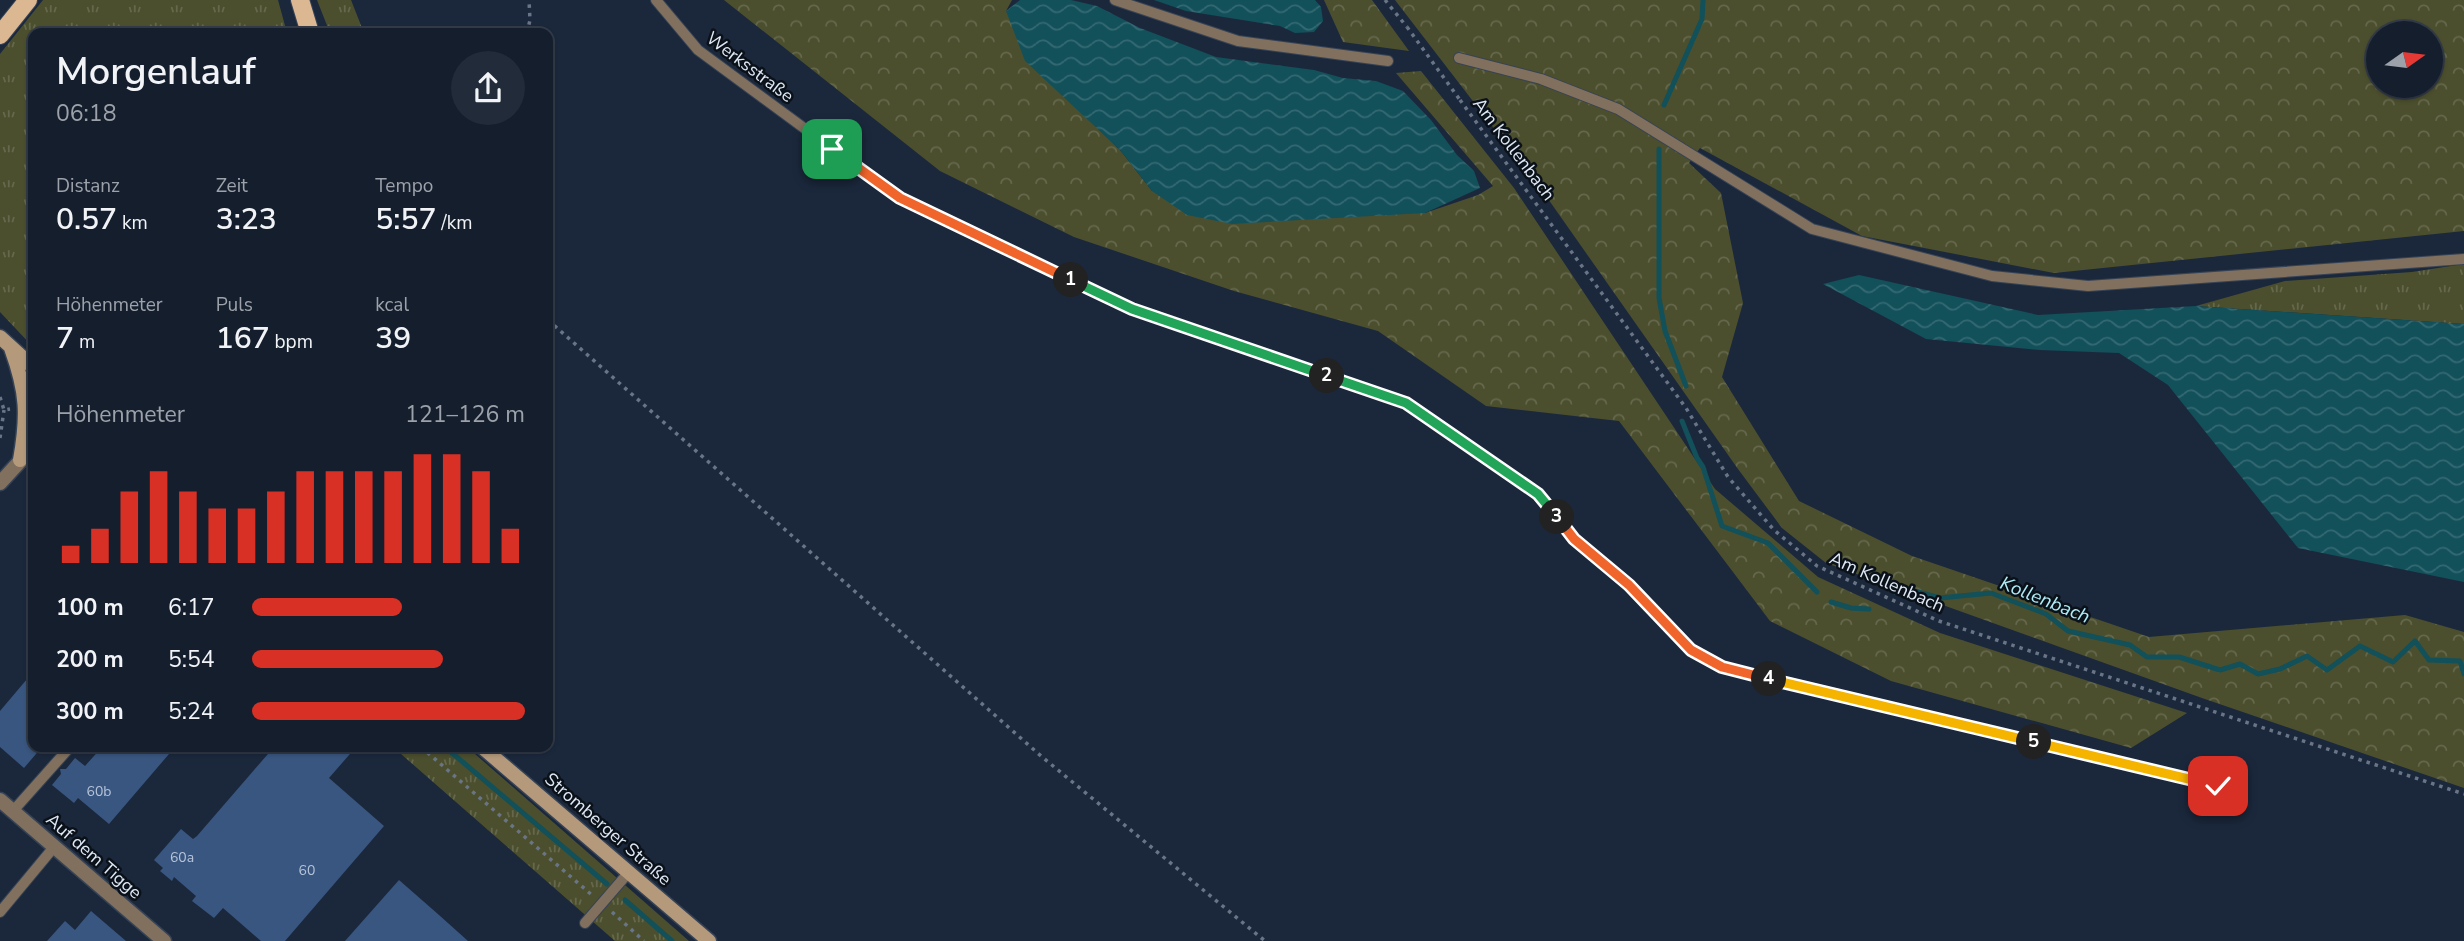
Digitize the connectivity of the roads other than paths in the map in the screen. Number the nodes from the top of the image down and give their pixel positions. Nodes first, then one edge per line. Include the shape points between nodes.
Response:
1 (27, 0) edge
2 (300, 0) edge
3 (656, 0) edge
4 (1115, 0) edge
5 (308, 28) edge
6 (0, 35) edge
7 (1459, 58) dead end
8 (1388, 61) dead end
9 (2464, 259) edge
10 (0, 337) edge
11 (11, 348) junction
12 (28, 363) edge
13 (28, 452) edge
14 (20, 460) junction
15 (0, 483) edge
16 (65, 752) edge
17 (488, 752) edge
18 (2218, 786) dead end
19 (0, 800) edge
20 (13, 811) junction
21 (54, 847) junction
22 (629, 872) junction
23 (0, 912) edge
24 (585, 923) dead end
25 (164, 941) edge
26 (709, 941) edge

1 - 6 main road
2 - 5 main road
3 - 18 lane, Werksstraße via 698,50 900,198 1132,309 1406,403 1538,494 1574,539 1629,585 1691,650 1722,667
4 - 8 lane via 1238,41
7 - 9 lane via 1541,79 1618,109 1812,229 1992,276 2088,286
10 - 11 main road
11 - 12 main road
11 - 14 main road via 26,407
13 - 14 street
14 - 15 street
16 - 20 lane
17 - 22 main road, Stromberger Straße
19 - 20 street, Auf dem Tigge
20 - 21 street, Auf dem Tigge
21 - 23 lane
21 - 25 street, Auf dem Tigge
22 - 24 lane
22 - 26 main road, Stromberger Straße

